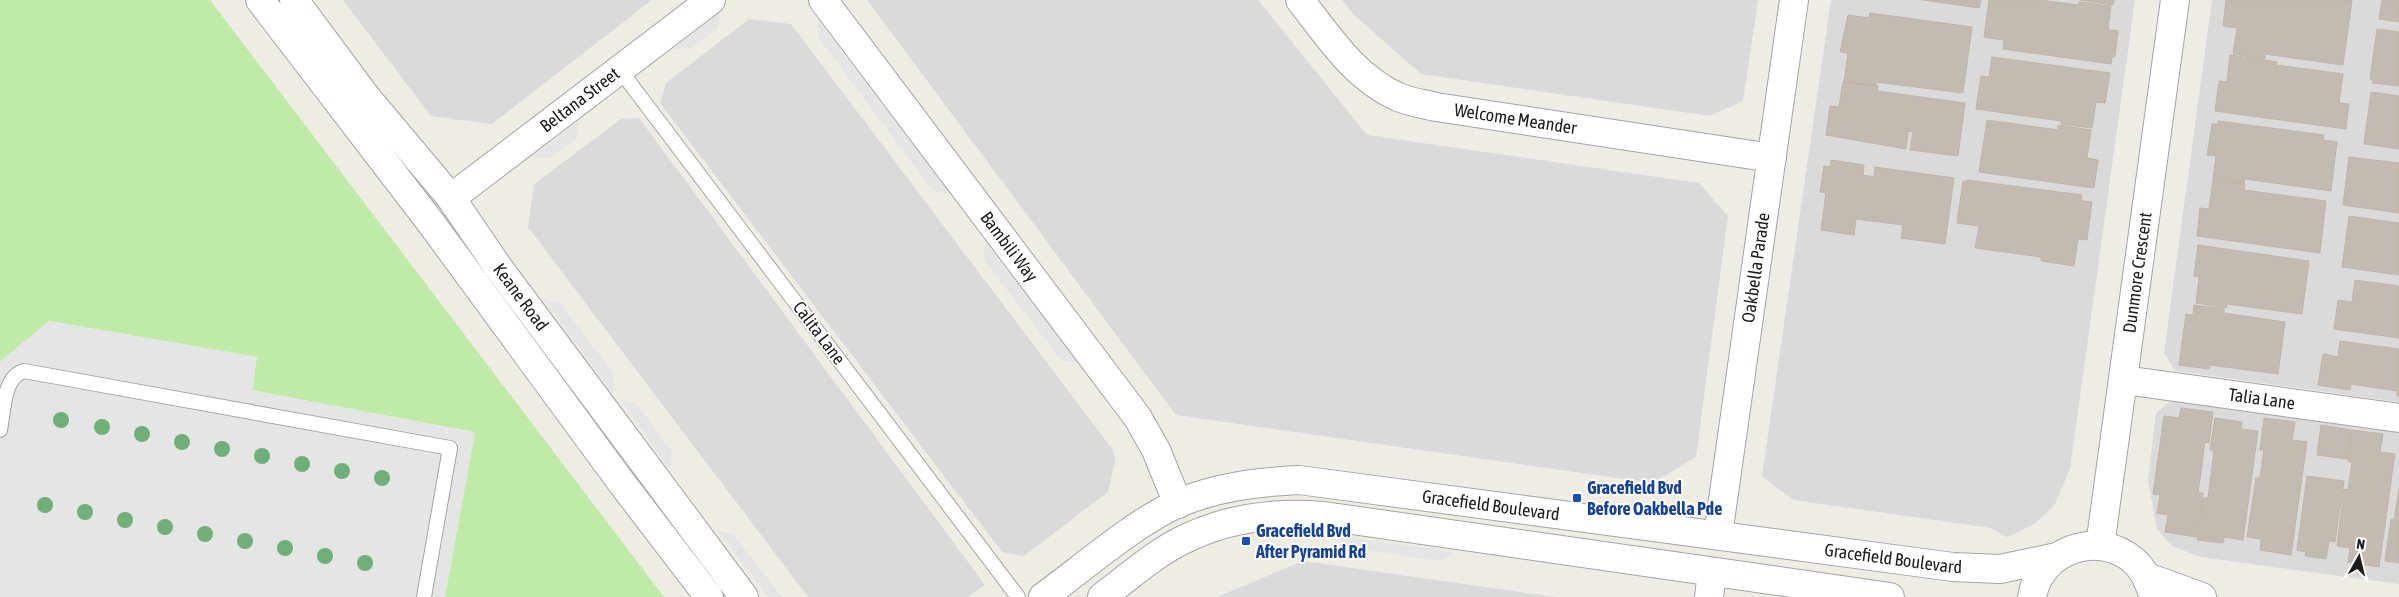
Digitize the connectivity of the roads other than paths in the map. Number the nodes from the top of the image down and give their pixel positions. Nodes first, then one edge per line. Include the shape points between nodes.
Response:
1 (260, 0) edge
2 (294, 0) edge
3 (710, 0) edge
4 (823, 0) edge
5 (1300, 0) edge
6 (1794, 0) edge
7 (2175, 0) edge
8 (620, 70) junction
9 (1772, 158) junction
10 (451, 198) junction
11 (2124, 380) junction
12 (2399, 418) edge
13 (0, 430) edge
14 (1178, 504) junction
15 (1718, 535) junction
16 (2100, 546) junction
17 (2057, 557) junction
18 (1896, 560) junction
19 (1711, 585) edge
20 (2150, 587) edge
21 (424, 597) edge
22 (709, 597) edge
23 (744, 597) edge
24 (1018, 597) edge
25 (1044, 597) edge
26 (1102, 597) edge
27 (1890, 597) edge
28 (2032, 597) edge
29 (2202, 597) edge

1 - 22 street, Keane Road via 431,223 620,482
2 - 10 street, Keane Road via 367,98
3 - 8 street, Beltana Street
4 - 14 street, Bambili Way via 1138,418 1156,450
5 - 9 street, Welcome Meander via 1348,62 1371,82 1399,98 1436,107
6 - 9 street, Oakbella Parade
7 - 11 street, Dunmore Crescent
8 - 10 street, Beltana Street
8 - 24 lane, Calita Lane
9 - 15 street, Oakbella Parade
10 - 23 street, Keane Road via 498,267
11 - 12 street, Talia Lane
11 - 16 street, Dunmore Crescent
13 - 21 lane via 10,380 16,373 24,371 450,448
14 - 15 street, Gracefield Boulevard via 1242,484 1299,480
14 - 25 street, Gracefield Boulevard via 1150,518
15 - 18 street, Gracefield Boulevard
16 - 17 street via 2085,545
16 - 20 street via 2119,551 2135,561
17 - 18 street, Gracefield Boulevard via 2000,570
17 - 28 street via 2043,570
18 - 27 street
19 - 26 street, Gracefield Boulevard via 1324,516 1278,514 1232,522 1186,538
19 - 27 street, Gracefield Boulevard
20 - 29 street

